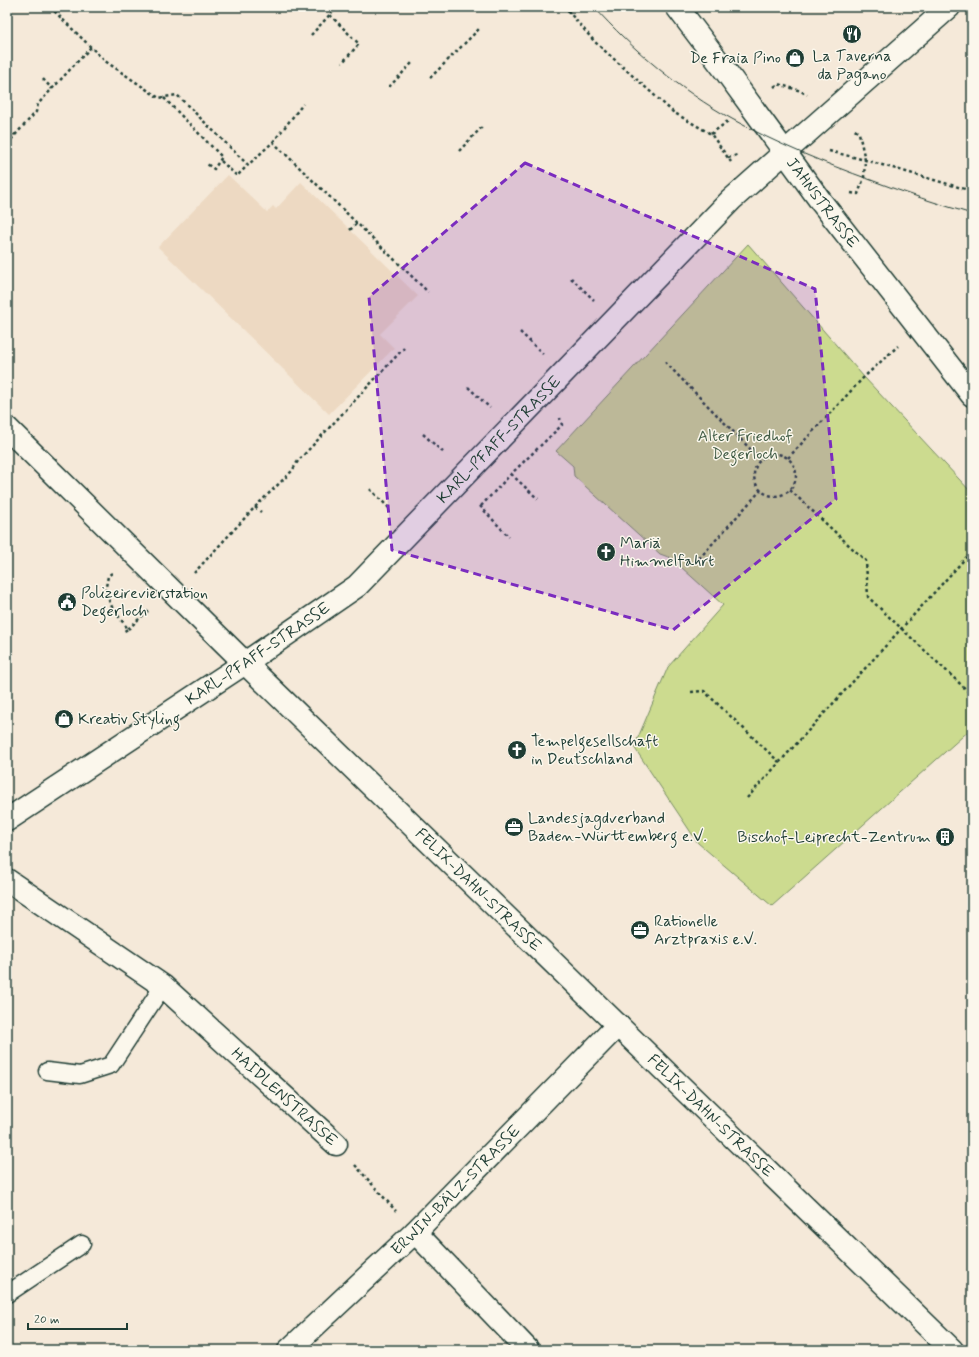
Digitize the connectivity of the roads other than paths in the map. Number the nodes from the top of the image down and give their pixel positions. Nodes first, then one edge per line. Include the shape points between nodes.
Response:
1 (676, 7) edge
2 (950, 7) edge
3 (785, 152) junction
4 (972, 395) edge
5 (7, 428) edge
6 (245, 663) junction
7 (7, 820) edge
8 (7, 880) edge
9 (164, 986) junction
10 (618, 1025) junction
11 (46, 1071) dead end
12 (336, 1144) road end
13 (415, 1232) junction
14 (82, 1244) dead end
15 (7, 1294) edge
16 (289, 1350) edge
17 (528, 1350) edge
18 (952, 1350) edge

1 - 3 street, JAHNSTRASSE
2 - 3 street, KARL-PFAFF-STRASSE
3 - 4 street, JAHNSTRASSE
3 - 6 street, KARL-PFAFF-STRASSE via 731,200 357,586
5 - 6 street, FELIX-DAHN-STRASSE
6 - 7 street, KARL-PFAFF-STRASSE
6 - 10 street, FELIX-DAHN-STRASSE
8 - 9 street, HAIDLENSTRASSE
9 - 11 lane via 111,1065 80,1076
9 - 12 street, HAIDLENSTRASSE
10 - 13 street, ERWIN-BÄLZ-STRASSE
10 - 18 street, FELIX-DAHN-STRASSE
13 - 16 street, ERWIN-BÄLZ-STRASSE
13 - 17 street
14 - 15 lane

